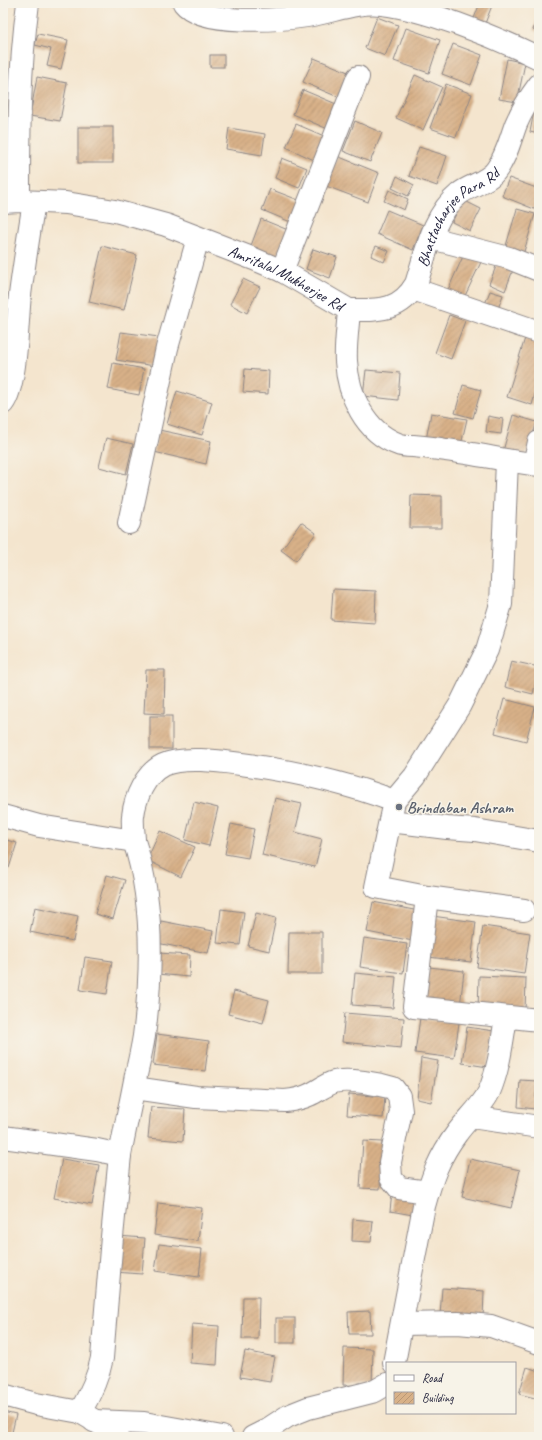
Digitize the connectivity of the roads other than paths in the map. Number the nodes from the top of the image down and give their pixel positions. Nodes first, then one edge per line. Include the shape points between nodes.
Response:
1 (28, 3) edge
2 (184, 3) edge
3 (539, 58) edge
4 (358, 77) dead end
5 (539, 86) edge
6 (19, 202) edge
7 (198, 238) junction
8 (432, 238) junction
9 (539, 270) edge
10 (282, 272) junction
11 (414, 289) junction
12 (348, 310) junction
13 (539, 332) edge
14 (3, 403) edge
15 (539, 442) edge
16 (507, 461) junction
17 (536, 465) edge
18 (128, 523) dead end
19 (392, 811) junction
20 (3, 816) edge
21 (134, 841) junction
22 (539, 841) edge
23 (427, 897) junction
24 (524, 910) dead end
25 (506, 1017) junction
26 (539, 1020) edge
27 (134, 1088) junction
28 (471, 1117) junction
29 (539, 1127) edge
30 (3, 1137) edge
31 (120, 1155) junction
32 (428, 1192) junction
33 (402, 1324) junction
34 (539, 1344) edge
35 (394, 1362) edge
36 (386, 1385) edge
37 (3, 1395) edge
38 (87, 1416) junction
39 (118, 1437) edge
40 (222, 1437) edge
41 (253, 1437) edge

1 - 6 street via 19,92
2 - 3 street via 193,11 207,16 262,20 308,16 360,4 403,7 436,16
4 - 10 street
5 - 8 street, Bhattacharjee Para Rd via 528,100 516,125 508,151 496,171 449,202 439,217
6 - 7 street, Amritalal Mukherjee Rd via 66,203 115,211 166,225
6 - 14 street via 20,294 14,370 8,396
7 - 10 street, Amritalal Mukherjee Rd
7 - 18 street via 167,348
8 - 9 street via 509,258
8 - 11 street, Bhattacharjee Para Rd
10 - 12 street, Amritalal Mukherjee Rd
11 - 12 street, Bhattacharjee Para Rd via 402,302 387,308
11 - 13 street
12 - 16 street, Amritalal Mukherjee Rd via 346,361 349,379 360,410 369,424 399,445 475,454
15 - 17 street
16 - 17 street, Amritalal Mukherjee Rd
16 - 19 street via 501,604 487,650 460,705
19 - 21 street via 370,792 286,770 216,760 183,760 162,766 148,777 135,805
19 - 22 street via 447,828
19 - 23 street via 376,887
20 - 21 street via 39,826
21 - 27 street via 146,891 149,946 144,1037
23 - 24 street
23 - 25 street via 414,1007
25 - 26 street
25 - 28 street via 499,1061 489,1091
27 - 31 street
27 - 32 street via 196,1098 285,1101 298,1100 335,1082 379,1084 393,1088 399,1096 401,1111 390,1162 391,1178 399,1188
28 - 29 street
28 - 32 street via 440,1158
30 - 31 street
31 - 38 street via 102,1358
32 - 33 street
33 - 34 street via 458,1323 491,1326
33 - 35 street
36 - 41 street via 375,1391 308,1408 288,1416
37 - 38 street
38 - 39 street via 112,1430
38 - 40 street

